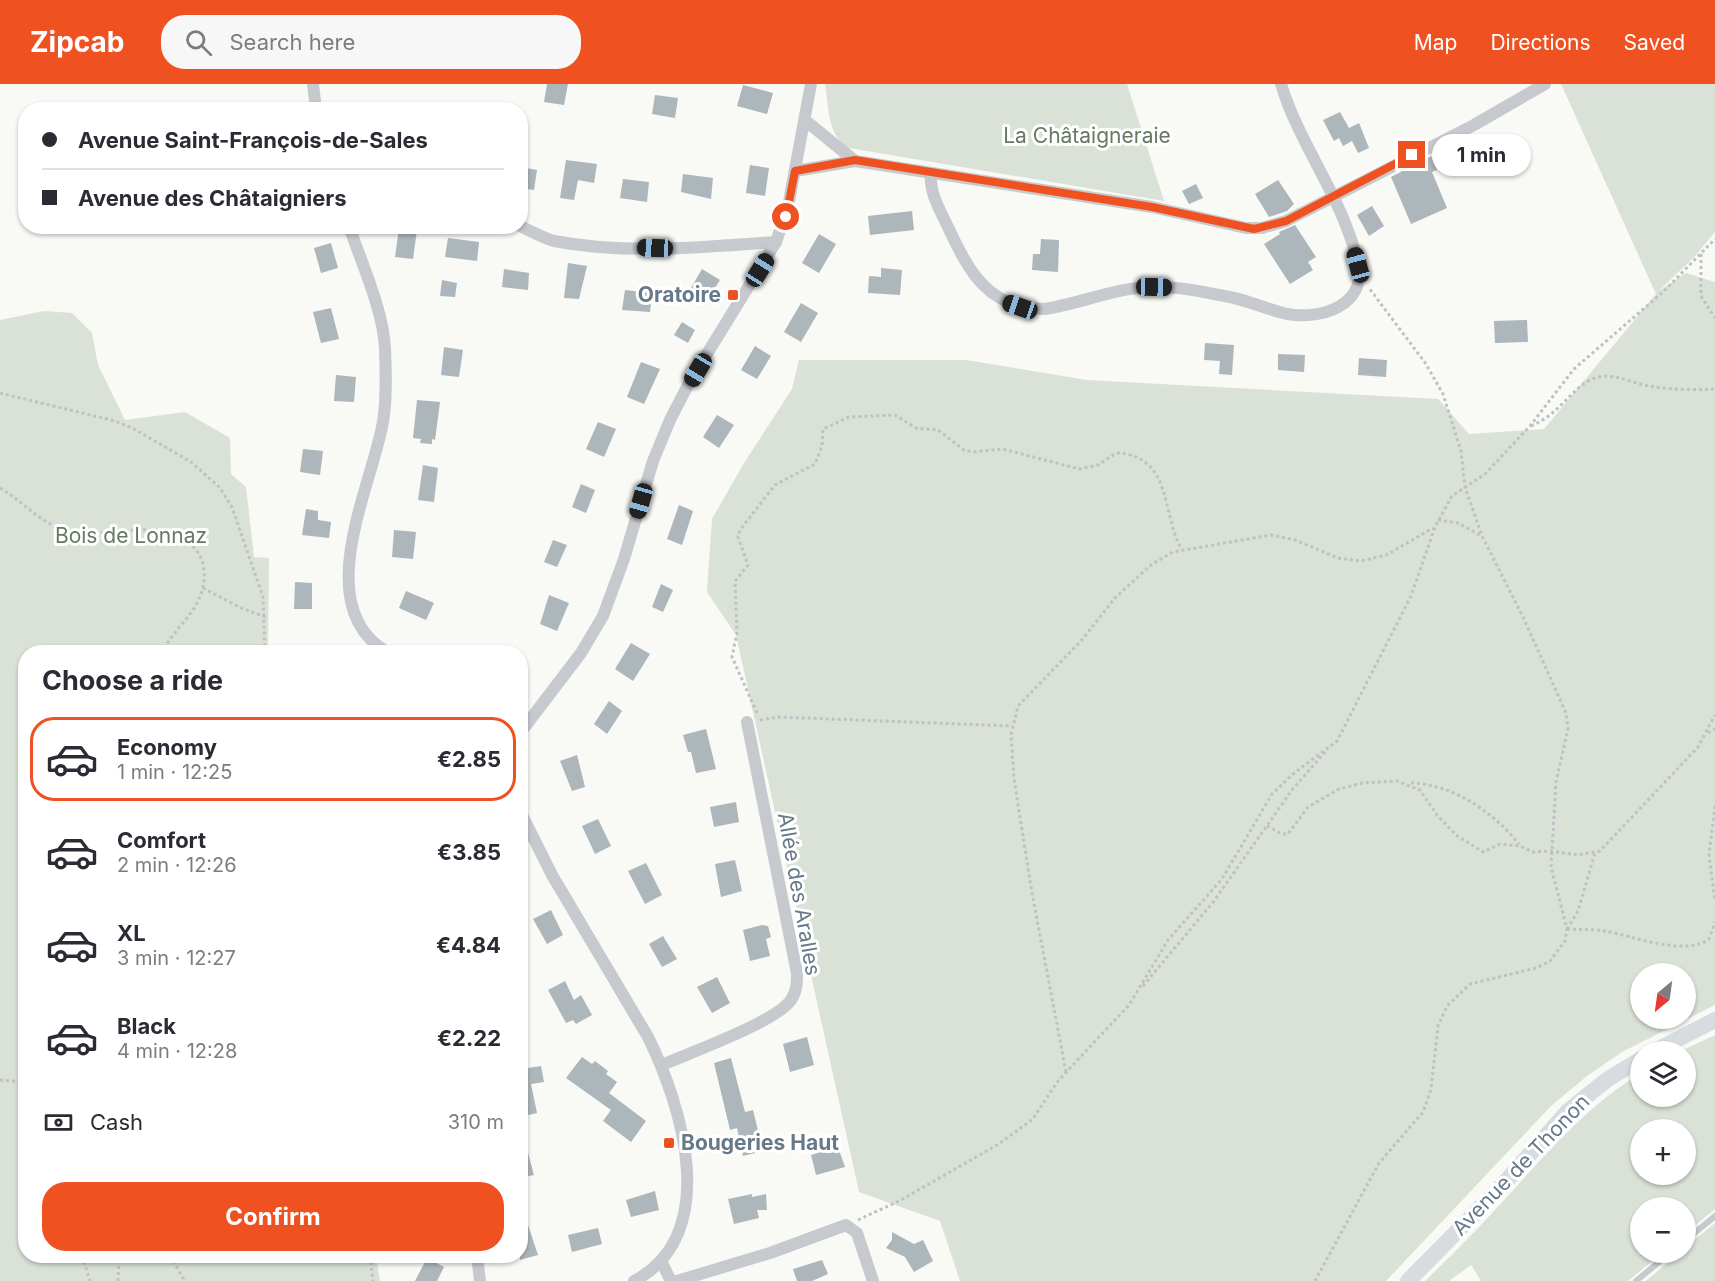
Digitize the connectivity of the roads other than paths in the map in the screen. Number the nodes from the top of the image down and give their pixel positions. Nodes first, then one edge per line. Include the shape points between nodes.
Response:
1 (313, 84) edge
2 (811, 84) edge
3 (1281, 84) edge
4 (1545, 84) edge
5 (315, 102) edge
6 (806, 122) junction
7 (855, 160) junction
8 (795, 171) junction
9 (932, 173) junction
10 (1334, 196) junction
11 (528, 229) edge
12 (352, 234) edge
13 (776, 242) junction
14 (378, 645) edge
15 (753, 721) road end
16 (528, 723) edge
17 (528, 827) edge
18 (1715, 1020) edge
19 (1674, 1041) edge
20 (662, 1065) junction
21 (1630, 1065) edge
22 (1715, 1216) edge
23 (1696, 1232) edge
24 (661, 1261) junction
25 (478, 1263) edge
26 (1658, 1263) edge
27 (480, 1281) edge
28 (634, 1281) edge
29 (671, 1281) edge
30 (677, 1281) edge
31 (873, 1281) edge
32 (1408, 1281) edge
33 (1636, 1281) edge

1 - 5 street
2 - 6 street
3 - 10 street via 1297,129
4 - 10 street
6 - 7 street
6 - 8 street
7 - 8 street
7 - 9 street
8 - 13 street via 786,217
9 - 10 street via 1152,207 1254,229 1278,225
9 - 10 street via 934,198 969,268 990,293 1020,307 1046,309 1130,290 1166,287 1234,298 1290,314 1313,315 1332,310 1346,303 1359,282 1352,241
11 - 13 street via 553,240 615,246 675,249
12 - 14 street via 372,290 385,347 382,426 354,526 350,570 351,598 361,631
13 - 16 street via 667,426 603,616 581,653
15 - 20 street, Allée des Aralles via 797,986 791,1001 775,1014
17 - 20 street
18 - 19 main road
20 - 24 street via 682,1134 687,1190 675,1242
21 - 32 main road, Avenue de Thonon via 1568,1111 1501,1187
22 - 23 lane
24 - 28 street
24 - 29 street
25 - 27 street
26 - 33 lane
30 - 31 street via 846,1225 857,1233

